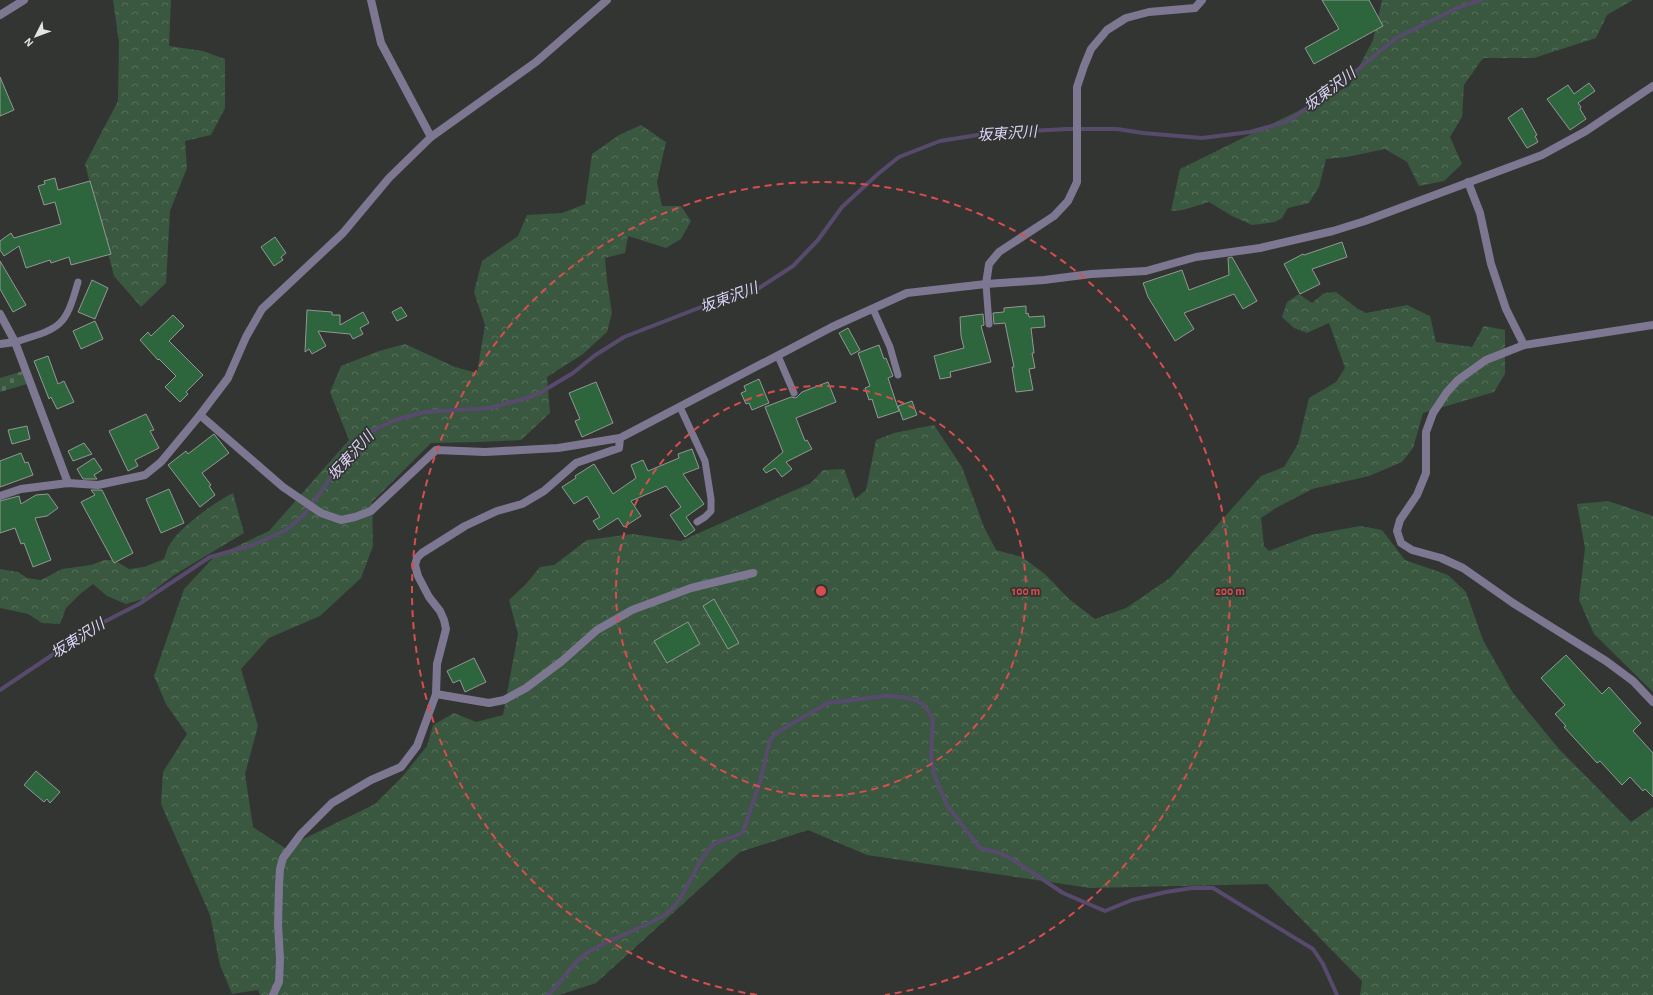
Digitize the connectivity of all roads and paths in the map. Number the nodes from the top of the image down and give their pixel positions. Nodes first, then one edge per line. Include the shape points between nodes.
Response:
1 (24, 0) edge
2 (371, 0) edge
3 (607, 0) edge
4 (1202, 0) edge
5 (0, 15) edge
6 (1653, 86) edge
7 (431, 136) junction
8 (1468, 182) junction
9 (78, 282) dead end
10 (986, 284) junction
11 (873, 309) junction
12 (0, 314) edge
13 (989, 324) dead end
14 (1653, 325) edge
15 (15, 342) junction
16 (0, 344) edge
17 (1524, 345) junction
18 (778, 356) junction
19 (898, 375) dead end
20 (794, 393) dead end
21 (680, 407) junction
22 (200, 415) junction
23 (620, 438) junction
24 (68, 483) junction
25 (0, 496) edge
26 (697, 522) dead end
27 (753, 573) dead end
28 (436, 694) junction
29 (1653, 702) edge
30 (273, 995) edge

1 - 5 street
2 - 7 street via 381,43
3 - 7 street via 536,62
4 - 10 street via 1195,8 1149,12 1126,18 1107,30 1091,49 1077,87 1077,182 1068,201 1054,216 999,252 989,264
6 - 8 street via 1586,132 1542,155
7 - 22 street via 389,178 343,233 262,309 228,378
8 - 10 street via 1365,221 1260,248 1196,257 1146,271
8 - 17 street via 1480,213 1491,264 1506,309
9 - 15 lane via 71,308 60,324 48,332
10 - 11 street via 907,293
10 - 13 lane
11 - 18 street via 832,327
11 - 19 lane via 890,347
12 - 15 street
14 - 17 street
15 - 16 street
15 - 24 street
17 - 29 street via 1486,360 1458,380 1447,392 1433,413 1426,432 1426,473 1417,495 1400,520 1397,531 1402,543 1412,550 1441,558 1463,568 1513,603 1606,661 1633,681
18 - 20 lane
18 - 21 street
21 - 23 street
21 - 26 lane via 705,461 711,511
22 - 23 street via 283,487 321,513 341,520 371,511 436,450 485,452 558,448
22 - 24 street via 161,462 145,475 98,485
23 - 28 street via 619,448 576,463 533,498 522,504 496,511 465,526 422,552 417,558 415,565 418,576 444,620 444,636 436,664
24 - 25 street via 21,489
27 - 28 street via 692,588 632,610 597,630 562,661 526,688 504,700 489,703
28 - 30 street via 417,746 401,767 371,780 332,803 301,834 283,858 279,886 279,974

